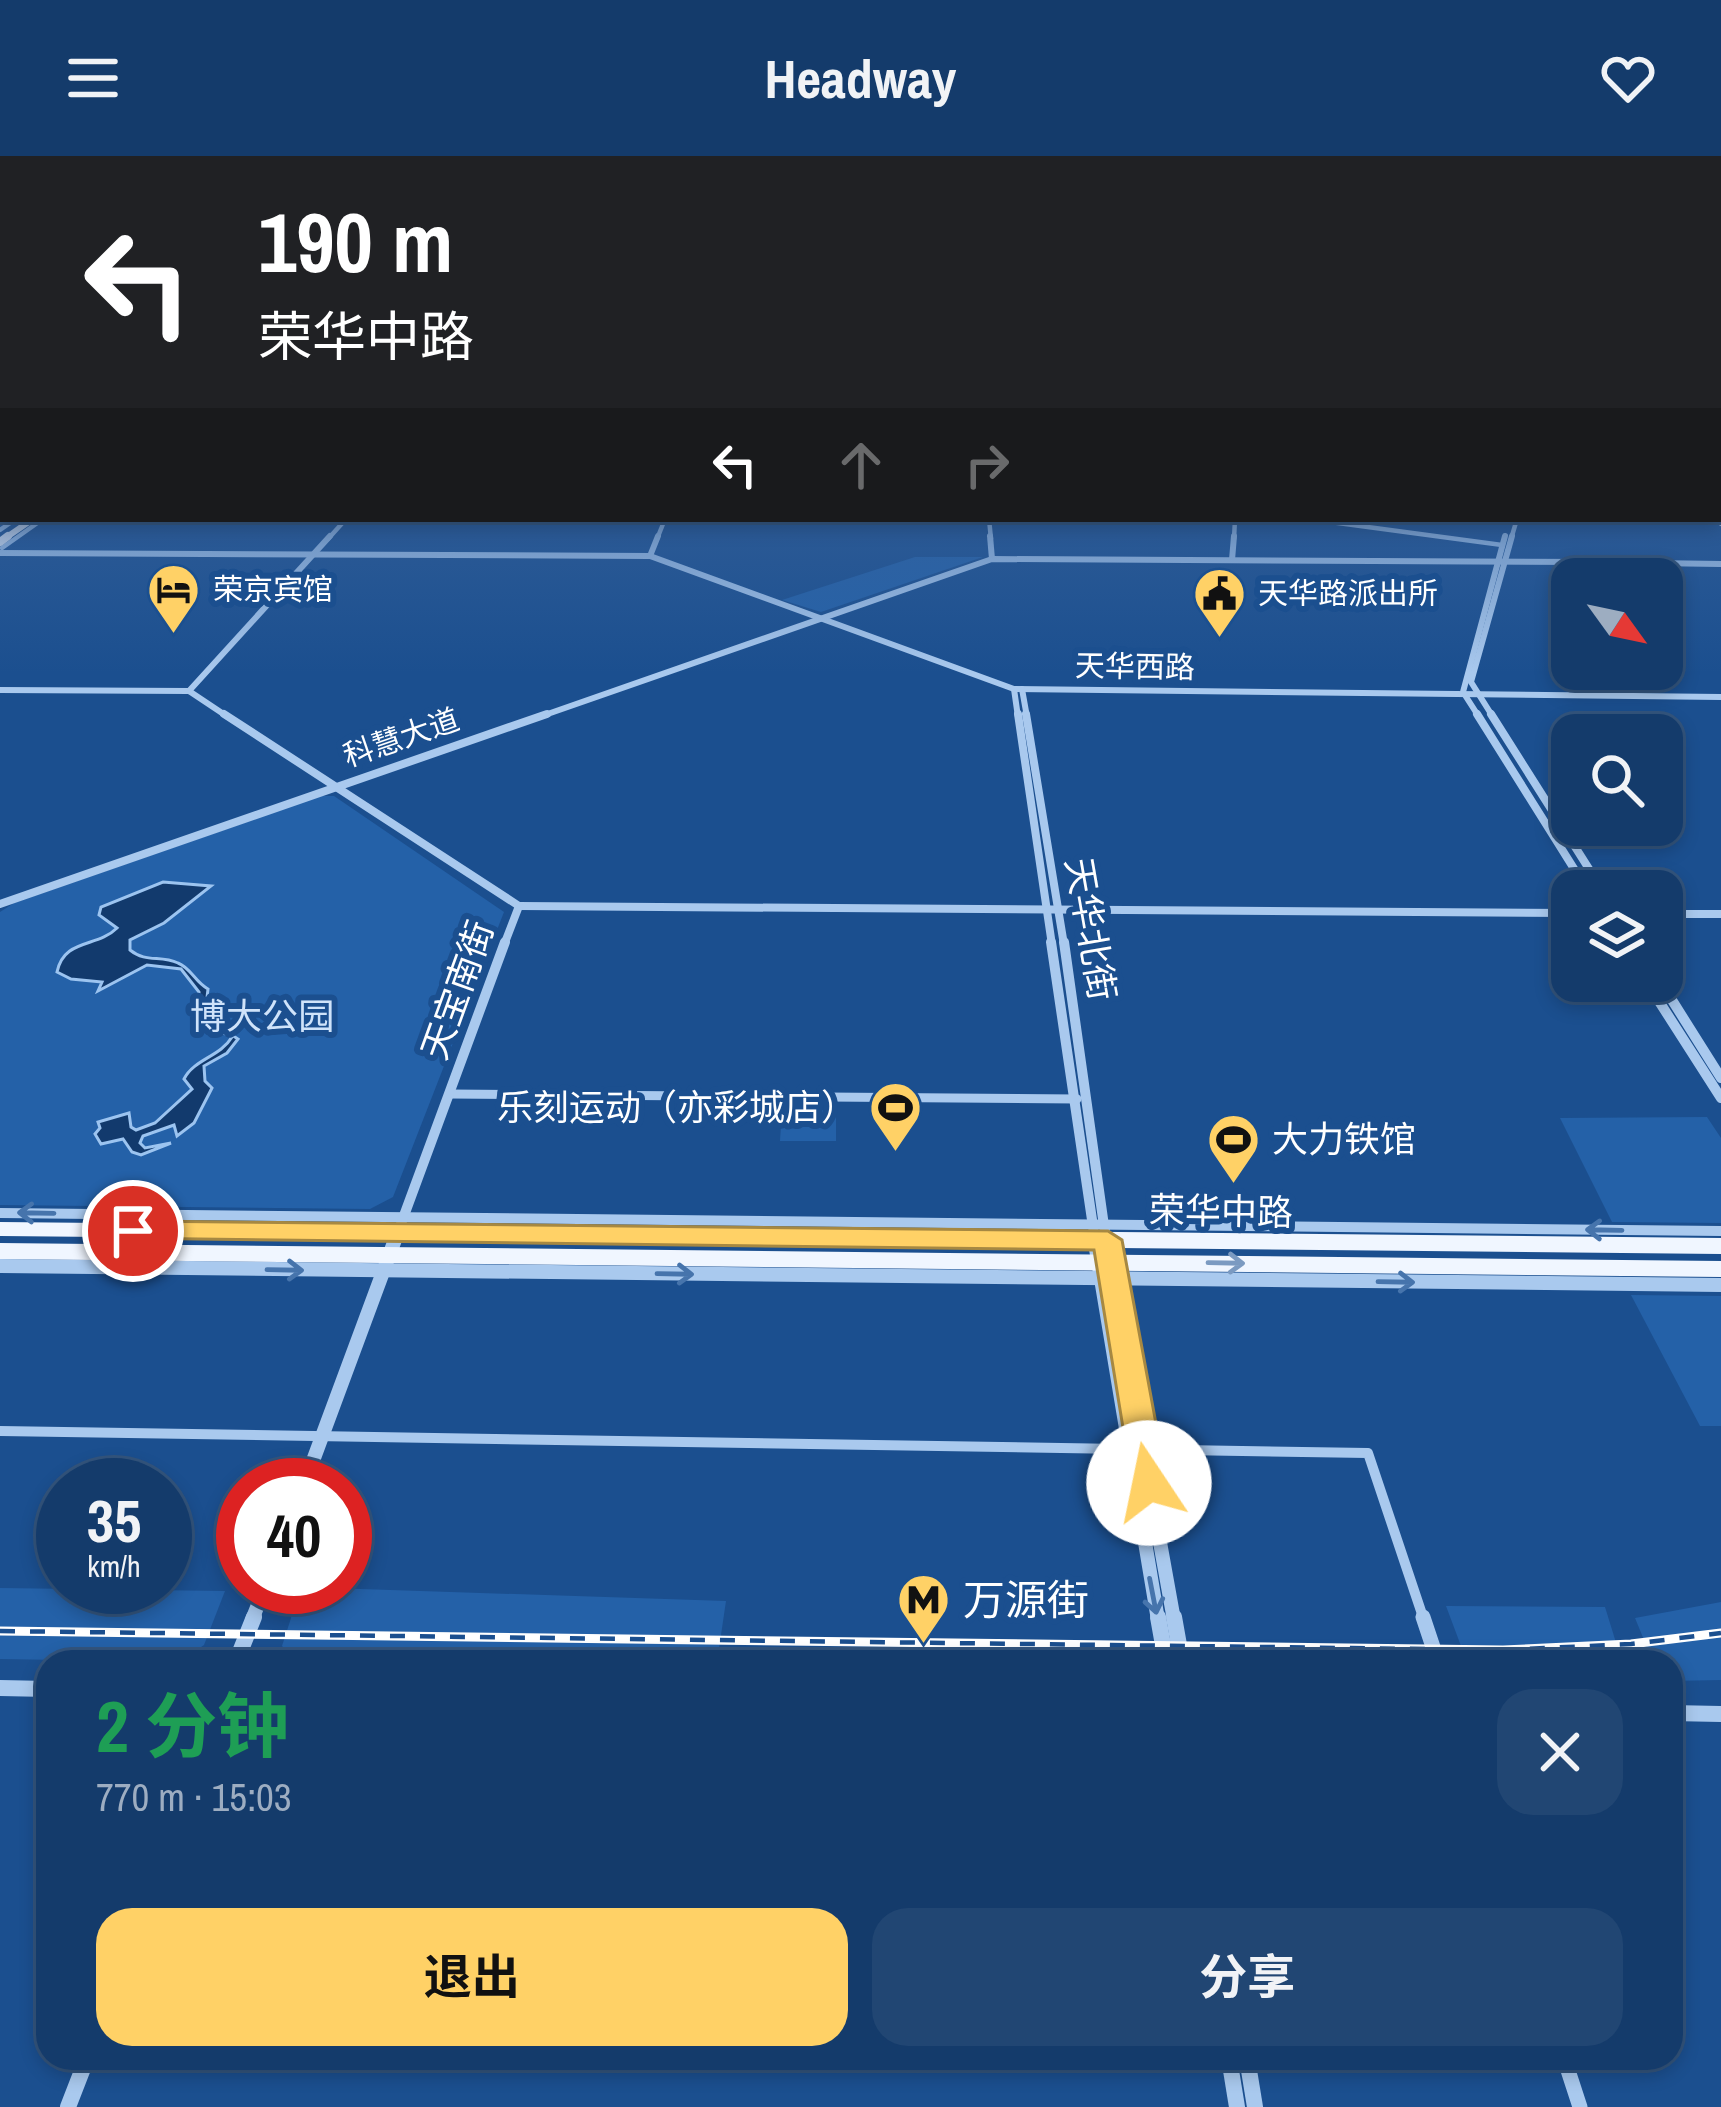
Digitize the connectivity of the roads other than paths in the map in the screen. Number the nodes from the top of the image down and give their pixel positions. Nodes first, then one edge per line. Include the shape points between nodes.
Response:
1 (30, 522) edge
2 (38, 522) edge
3 (343, 522) edge
4 (664, 522) edge
5 (989, 522) edge
6 (1235, 522) edge
7 (1331, 522) edge
8 (1388, 522) edge
9 (1512, 522) edge
10 (1512, 522) edge
11 (1385, 529) junction
12 (1502, 544) junction
13 (1, 547) edge
14 (68, 554) junction
15 (313, 556) junction
16 (650, 556) junction
17 (992, 559) junction
18 (1232, 560) junction
19 (1503, 562) junction
20 (1721, 563) edge
21 (820, 619) junction
22 (1018, 689) junction
23 (0, 690) edge
24 (189, 691) junction
25 (1470, 692) junction
26 (1721, 694) edge
27 (334, 786) junction
28 (1576, 870) edge
29 (1589, 870) edge
30 (1, 901) edge
31 (519, 906) junction
32 (1053, 910) junction
33 (1551, 913) edge
34 (1683, 914) edge
35 (1721, 914) edge
36 (1659, 1002) edge
37 (1673, 1002) edge
38 (1721, 1078) edge
39 (450, 1094) junction
40 (1721, 1098) edge
41 (1077, 1099) junction
42 (0, 1213) edge
43 (555, 1218) junction
44 (402, 1225) junction
45 (1247, 1226) junction
46 (0, 1229) edge
47 (1721, 1231) edge
48 (1100, 1232) junction
49 (601, 1235) junction
50 (1307, 1242) junction
51 (1721, 1246) edge
52 (0, 1251) edge
53 (183, 1253) junction
54 (890, 1260) junction
55 (387, 1264) junction
56 (0, 1265) edge
57 (1604, 1269) junction
58 (1721, 1269) edge
59 (222, 1270) junction
60 (1104, 1270) junction
61 (933, 1277) junction
62 (1659, 1285) junction
63 (1721, 1285) edge
64 (0, 1431) edge
65 (322, 1436) junction
66 (1134, 1447) junction
67 (314, 1458) edge
68 (255, 1614) edge
69 (241, 1650) edge
70 (1164, 1650) edge
71 (1179, 1650) edge
72 (1434, 1650) edge
73 (0, 1688) edge
74 (36, 1689) edge
75 (1683, 1713) edge
76 (1721, 1714) edge
77 (82, 2070) edge
78 (1230, 2070) edge
79 (1249, 2070) edge
80 (1568, 2070) edge
81 (68, 2107) edge
82 (1237, 2107) edge
83 (1255, 2107) edge
84 (1580, 2107) edge

1 - 13 main road
2 - 13 street
3 - 15 street
4 - 16 street
5 - 17 street
6 - 18 street
7 - 11 street
8 - 11 street
9 - 12 street
10 - 19 street
11 - 12 street
12 - 19 street
13 - 14 street
13 - 14 street
14 - 15 street
15 - 16 street
15 - 24 street
16 - 21 street, 天华西路
17 - 18 street, 科慧大道
17 - 21 street, 科慧大道
18 - 19 street, 科慧大道
19 - 20 street, 科慧大道
19 - 25 street
21 - 22 street, 天华西路
21 - 27 street, 科慧大道
22 - 25 street, 天华西路
22 - 32 street, 天华北街
23 - 24 street
24 - 27 street, 天宝南街
25 - 26 street, 天华西路
25 - 28 street
25 - 29 street
27 - 30 street, 科慧大道
27 - 31 street, 天宝南街
31 - 32 street
31 - 39 street, 天宝南街
32 - 33 street
32 - 41 street, 天华北街
32 - 48 street, 天华北街
34 - 35 street
36 - 40 street
37 - 38 street
39 - 41 street
39 - 44 street, 天宝南街
41 - 48 street, 天华北街
44 -> 42 street
43 - 44 street
43 - 48 street
43 - 49 street
44 - 46 main road, 荣华中路
44 - 49 main road, 荣华中路
44 - 55 street, 天宝南街
47 -> 45 street
45 - 48 street
45 - 50 street
48 - 49 main road, 荣华中路
48 - 50 main road, 荣华中路
48 - 60 street
50 - 51 main road, 荣华中路
52 - 53 main road, 荣华中路
53 - 55 main road, 荣华中路
53 - 59 street
54 - 55 main road, 荣华中路
54 - 60 main road, 荣华中路
54 - 61 street
59 -> 55 street
55 -> 61 street
55 - 65 street, 天宝南街
56 - 59 street
57 - 58 main road, 荣华中路
60 -> 57 main road, 荣华中路
57 - 62 street
60 - 61 street
60 -> 62 street
60 - 66 street
62 - 63 street
64 - 65 street
65 - 66 street
65 - 67 street, 天宝南街
66 -> 70 street
66 - 71 street
66 - 72 street via 1368,1453
68 - 69 street
73 - 74 street
75 - 76 street
77 - 81 street
78 - 82 street
79 - 83 street
80 - 84 street

